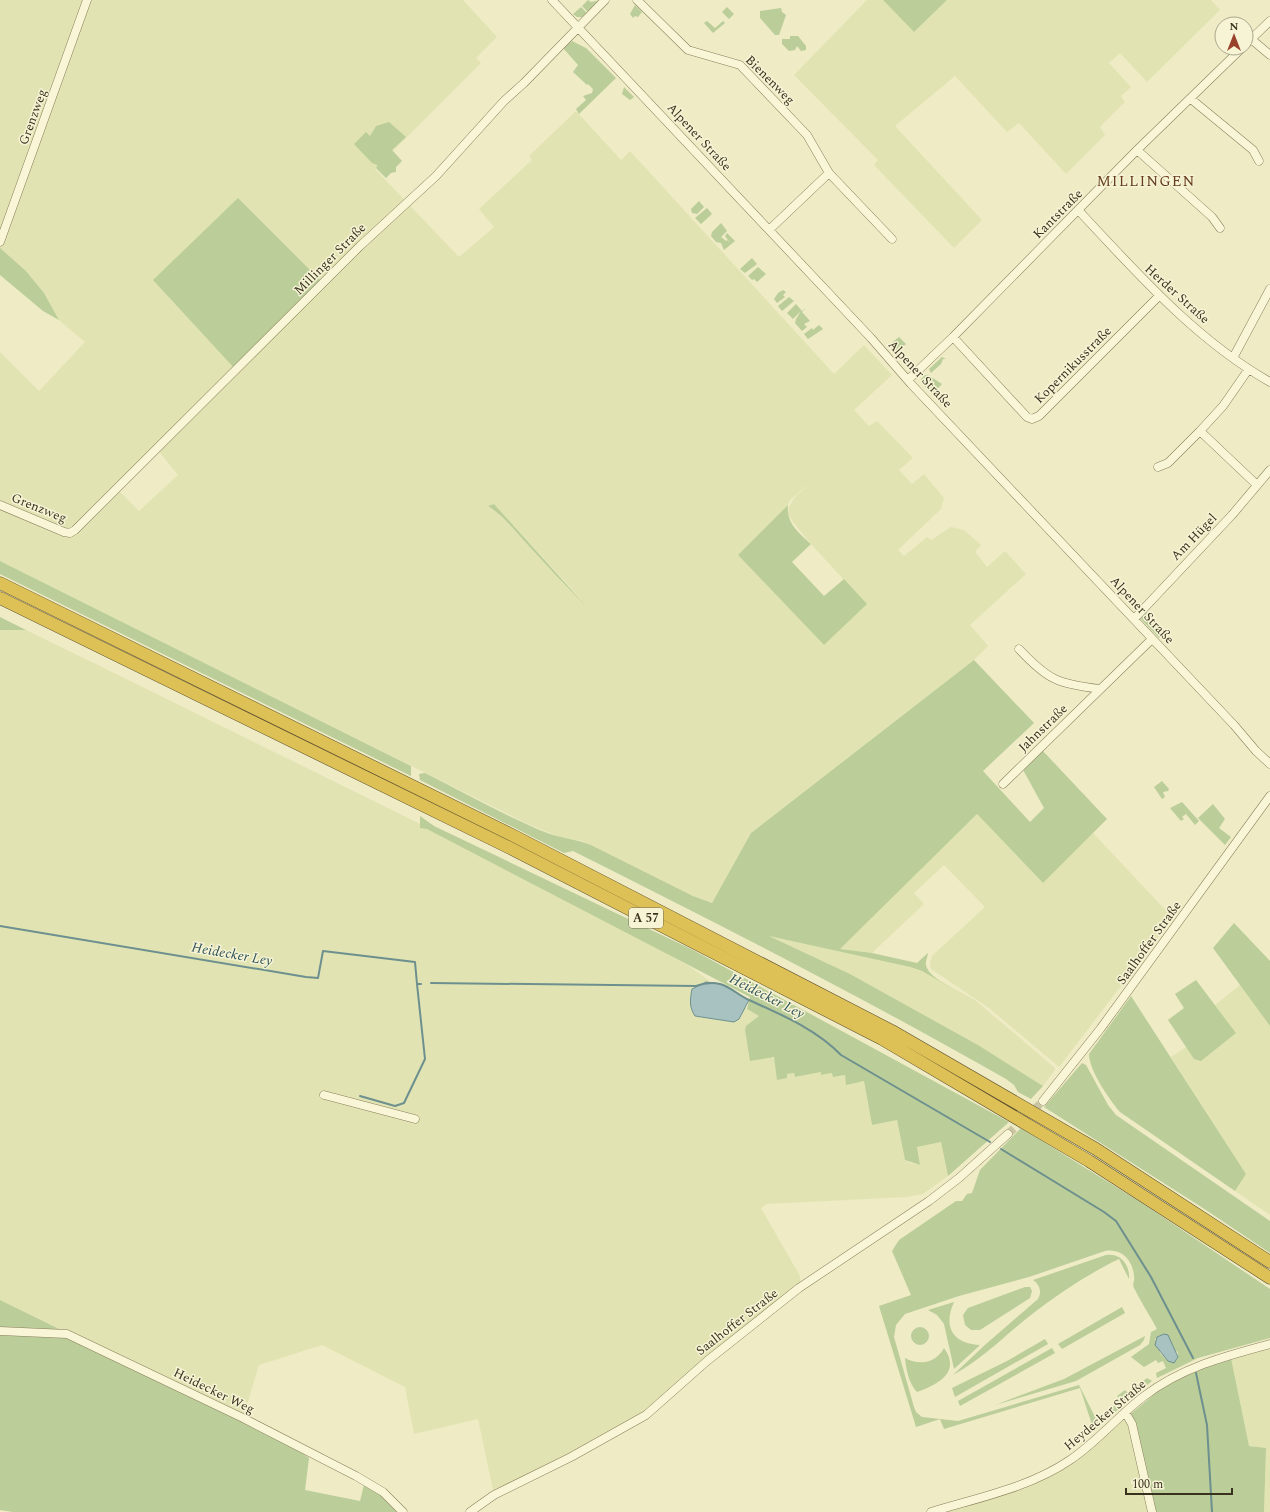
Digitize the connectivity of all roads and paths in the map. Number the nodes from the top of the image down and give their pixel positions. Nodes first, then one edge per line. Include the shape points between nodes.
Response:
1 (87, 0) edge
2 (552, 0) edge
3 (605, 0) edge
4 (637, 0) edge
5 (1270, 21) edge
6 (578, 28) junction
7 (1254, 37) edge
8 (1254, 45) edge
9 (1270, 55) edge
10 (1234, 56) edge
11 (1191, 99) junction
12 (1137, 150) junction
13 (1259, 161) dead end
14 (829, 173) junction
15 (1079, 211) junction
16 (1220, 228) dead end
17 (769, 230) junction
18 (892, 239) dead end
19 (0, 242) edge
20 (1270, 289) edge
21 (1159, 296) junction
22 (953, 338) junction
23 (1233, 358) junction
24 (1248, 370) junction
25 (908, 380) junction
26 (1270, 382) edge
27 (1200, 431) junction
28 (1158, 467) dead end
29 (1270, 470) edge
30 (1257, 485) junction
31 (0, 505) edge
32 (70, 533) joint
33 (0, 583) edge
34 (0, 598) edge
35 (1134, 619) junction
36 (1152, 639) junction
37 (1019, 649) dead end
38 (1100, 689) junction
39 (1270, 764) edge
40 (1003, 784) dead end
41 (1270, 796) edge
42 (324, 1095) dead end
43 (1043, 1101) tunnel mouth
44 (415, 1119) dead end
45 (1008, 1134) tunnel mouth
46 (1270, 1262) edge
47 (1270, 1278) edge
48 (0, 1331) edge
49 (1270, 1344) edge
50 (1125, 1412) junction
51 (403, 1512) edge
52 (470, 1512) edge
53 (931, 1512) edge
54 (1152, 1512) edge

1 - 19 street, Grenzweg
2 - 6 street, Alpener Straße
3 - 6 street, Millinger Straße
4 - 14 street, Bienenweg via 688,50 740,65 807,136
5 - 7 street
6 - 17 street, Alpener Straße
6 - 32 street, Millinger Straße via 504,101 436,176 360,246
8 - 9 street
10 - 11 street, Kantstraße
11 - 12 street, Kantstraße
11 - 13 street via 1252,150
12 - 15 street, Kantstraße
12 - 16 street via 1212,217
14 - 17 street
14 - 18 street, Bienenweg
15 - 21 street, Herder Straße
15 - 22 street, Kantstraße
17 - 25 street, Alpener Straße
20 - 23 street
21 - 22 street, Kopernikusstraße via 1039,416 1032,419 1027,417
21 - 23 street, Herder Straße
22 - 25 street, Kantstraße
23 - 24 street, Herder Straße
24 - 26 street, Herder Straße
24 - 27 street via 1223,406
25 - 35 street, Alpener Straße
27 - 28 street via 1168,463
27 - 30 street
29 - 30 street, Am Hügel
30 - 35 street, Am Hügel
31 - 32 street, Grenzweg
33 - 46 highway, A 57 via 516,837 892,1031 1096,1150
34 - 47 highway, A 57 via 508,847 882,1039 1090,1160
35 - 36 street, Alpener Straße
36 - 38 street, Jahnstraße
36 - 39 street, Alpener Straße
37 - 38 street, Jahnstraße via 1037,668 1053,679 1066,684
38 - 40 street, Jahnstraße
41 - 43 street, Saalhoffer Straße via 1101,1028
42 - 44 street
45 - 52 street, Saalhoffer Straße via 941,1192 800,1288 707,1361 646,1415 571,1457 494,1495
48 - 51 street, Heidecker Weg via 67,1334 243,1418 356,1476 383,1492
49 - 50 street, Heydecker Straße via 1216,1359 1179,1374 1152,1390
50 - 53 street, Heydecker Straße via 1093,1442 1069,1460 1042,1475 1014,1487
50 - 54 street via 1132,1424

